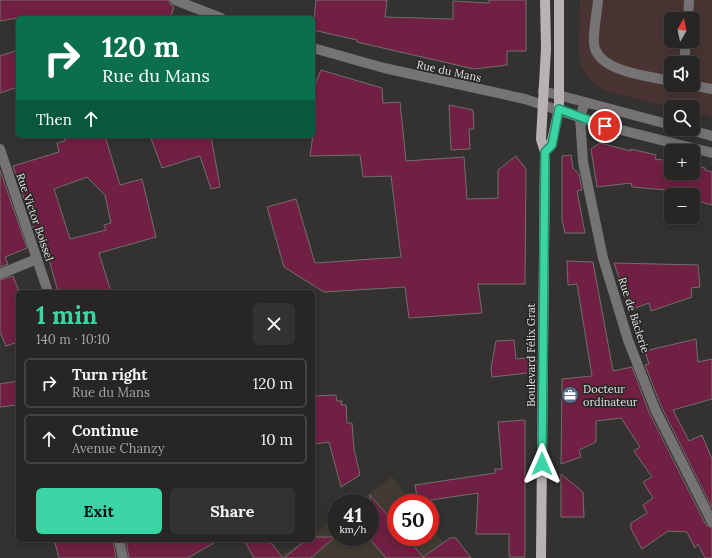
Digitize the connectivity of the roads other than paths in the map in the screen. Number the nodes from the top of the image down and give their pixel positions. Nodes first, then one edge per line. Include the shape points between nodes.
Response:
1 (175, 0) edge
2 (544, 0) edge
3 (559, 0) edge
4 (598, 0) edge
5 (689, 0) edge
6 (688, 12) edge
7 (216, 16) edge
8 (315, 49) edge
9 (664, 79) edge
10 (700, 87) edge
11 (712, 89) edge
12 (543, 91) junction
13 (559, 95) junction
14 (585, 102) junction
15 (542, 104) junction
16 (559, 109) junction
17 (580, 116) junction
18 (664, 123) edge
19 (700, 133) edge
20 (712, 136) edge
21 (0, 150) edge
22 (545, 152) junction
23 (712, 153) edge
24 (37, 259) junction
25 (0, 274) edge
26 (47, 290) edge
27 (712, 522) edge
28 (119, 542) edge
29 (123, 558) edge
30 (541, 558) edge

1 - 7 street
2 - 12 main road, Boulevard Félix Grat via 546,43
3 - 13 main road, Boulevard Félix Grat
4 - 9 street via 594,44 605,62 613,68
5 - 6 street
8 - 15 street, Rue du Mans via 384,68
10 - 11 street
12 - 13 street
12 - 15 main road, Boulevard Félix Grat
13 - 14 street
13 - 16 main road, Boulevard Félix Grat
14 - 17 street, Rue de Bâclerie
14 - 18 street
15 - 16 street, Rue du Mans
15 - 22 main road, Boulevard Félix Grat via 541,139
16 - 17 street, Rue du Mans
16 - 22 main road, Boulevard Félix Grat via 552,145
17 - 23 street, Rue du Mans via 605,126
17 - 27 street, Rue de Bâclerie via 583,162 603,258 628,340 655,409
19 - 20 street
21 - 24 street, Rue Victor Boissel
22 - 30 main road, Boulevard Félix Grat
24 - 25 street
24 - 26 street, Rue Victor Boissel
28 - 29 street

